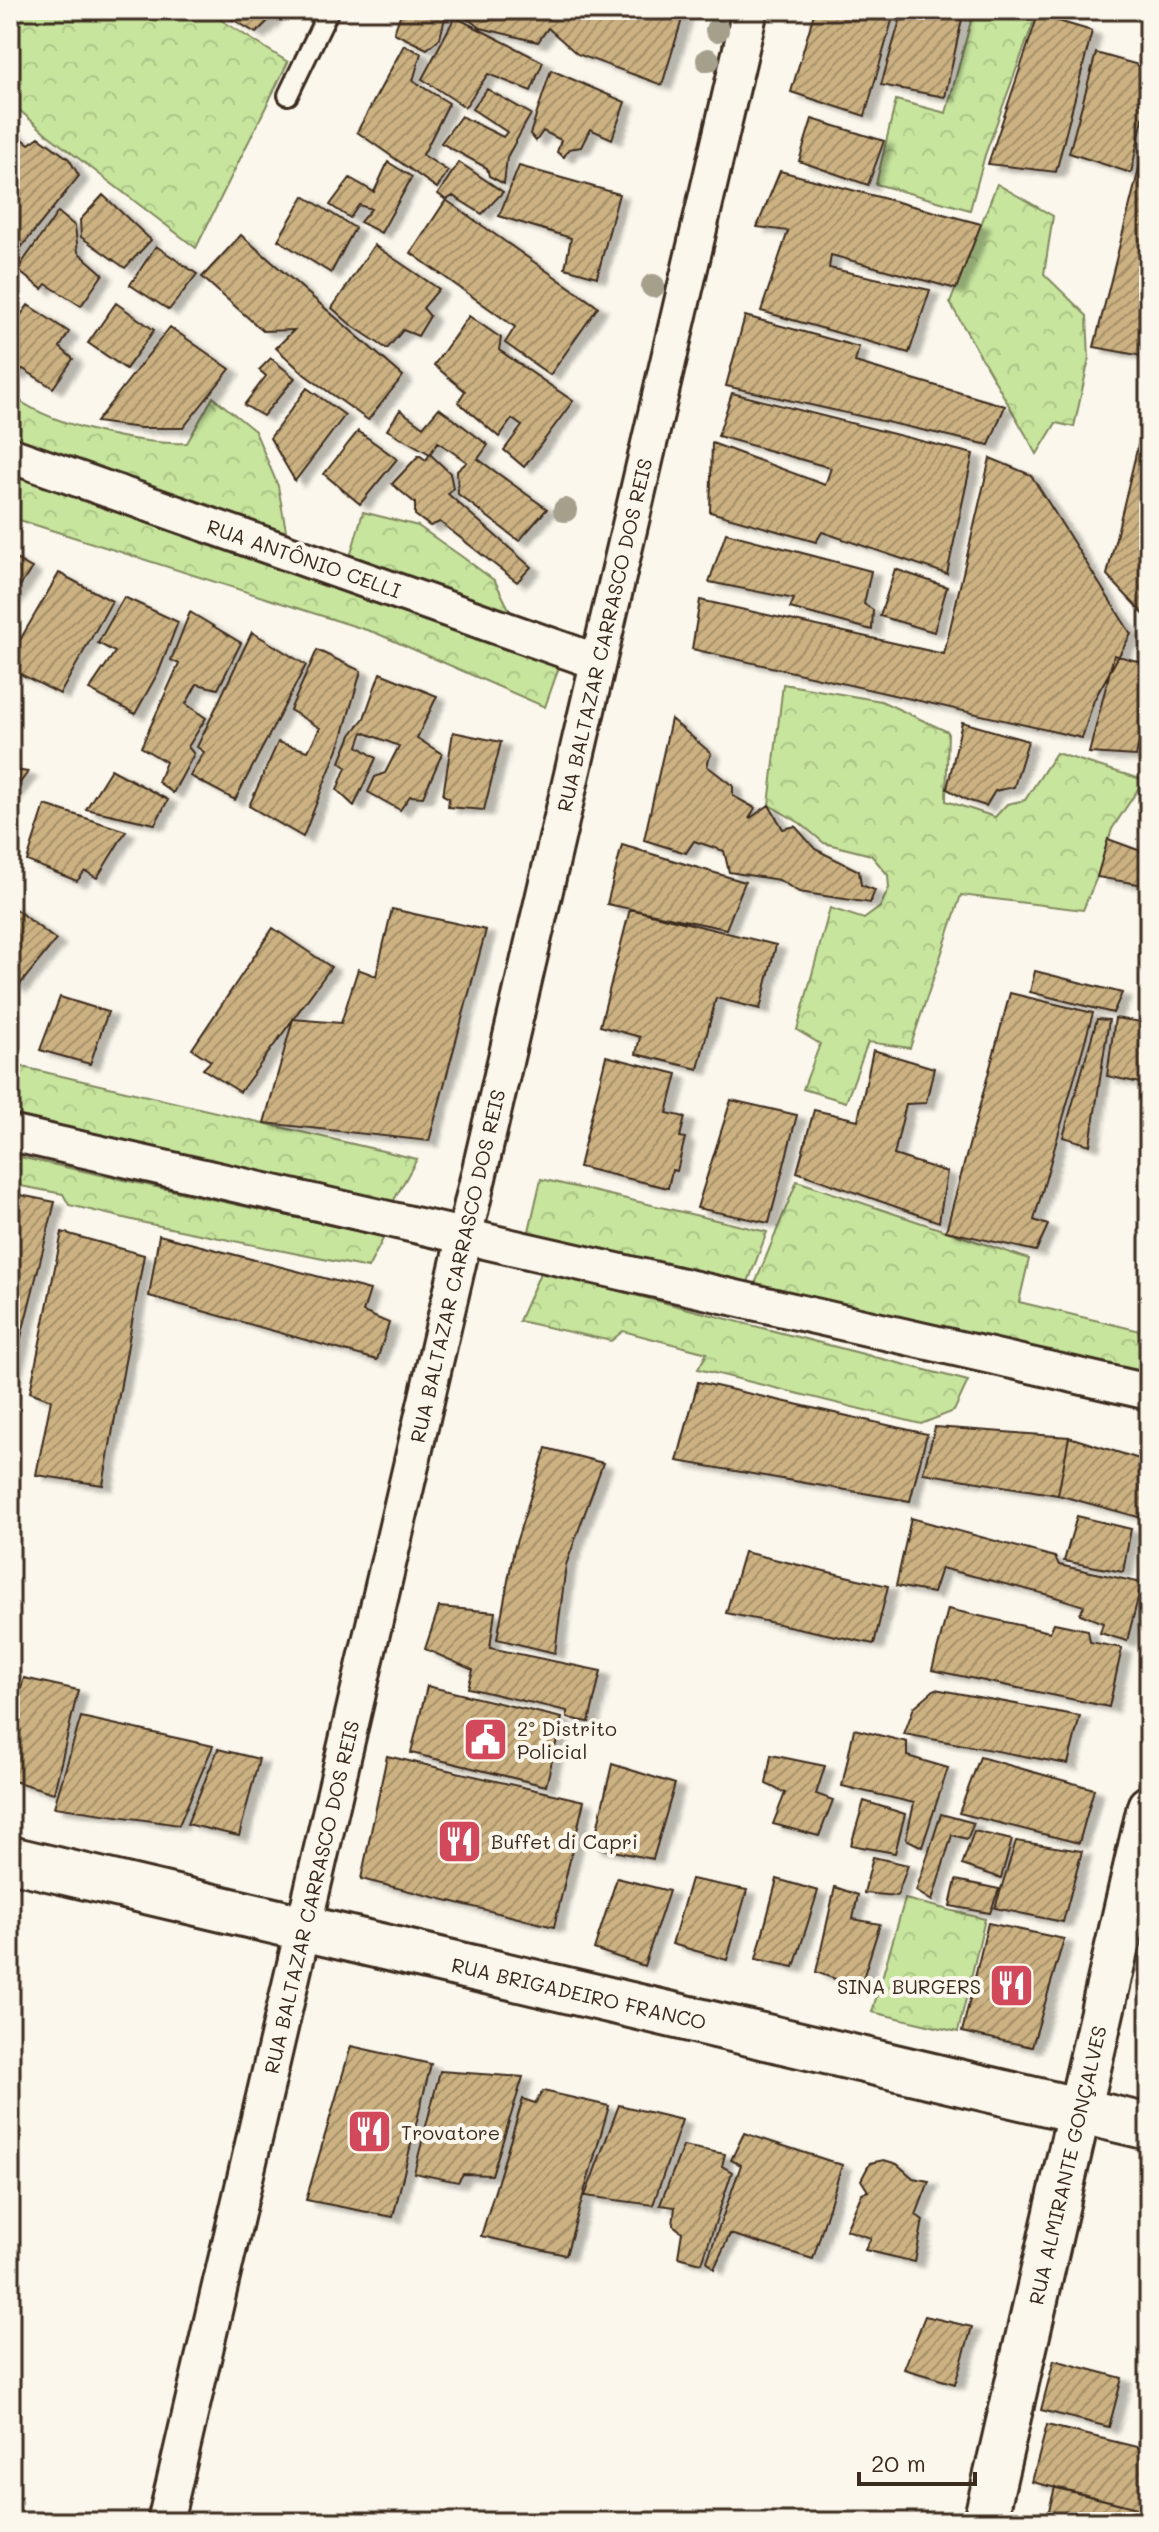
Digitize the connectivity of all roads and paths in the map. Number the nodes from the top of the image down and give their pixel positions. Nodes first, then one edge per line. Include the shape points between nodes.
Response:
1 (329, 10) edge
2 (750, 10) edge
3 (288, 95) dead end
4 (10, 455) edge
5 (598, 662) junction
6 (10, 1133) edge
7 (464, 1236) junction
8 (1149, 1392) edge
9 (1149, 1807) edge
10 (10, 1859) edge
11 (1140, 1884) edge
12 (304, 1928) junction
13 (1080, 2111) junction
14 (1149, 2127) edge
15 (165, 2522) edge
16 (985, 2522) edge

1 - 3 lane
2 - 5 street, RUA BALTAZAR CARRASCO DOS REIS
4 - 5 street, RUA ANTÔNIO CELLI
5 - 7 street, RUA BALTAZAR CARRASCO DOS REIS
6 - 7 street
7 - 8 street
7 - 12 street, RUA BALTAZAR CARRASCO DOS REIS
9 - 11 street, RUA ALMIRANTE GONÇALVES
10 - 12 main road, RUA BRIGADEIRO FRANCO
11 - 13 street, RUA ALMIRANTE GONÇALVES
12 - 13 main road, RUA BRIGADEIRO FRANCO
12 - 15 street, RUA BALTAZAR CARRASCO DOS REIS
13 - 14 main road, RUA BRIGADEIRO FRANCO
13 - 16 street, RUA ALMIRANTE GONÇALVES

